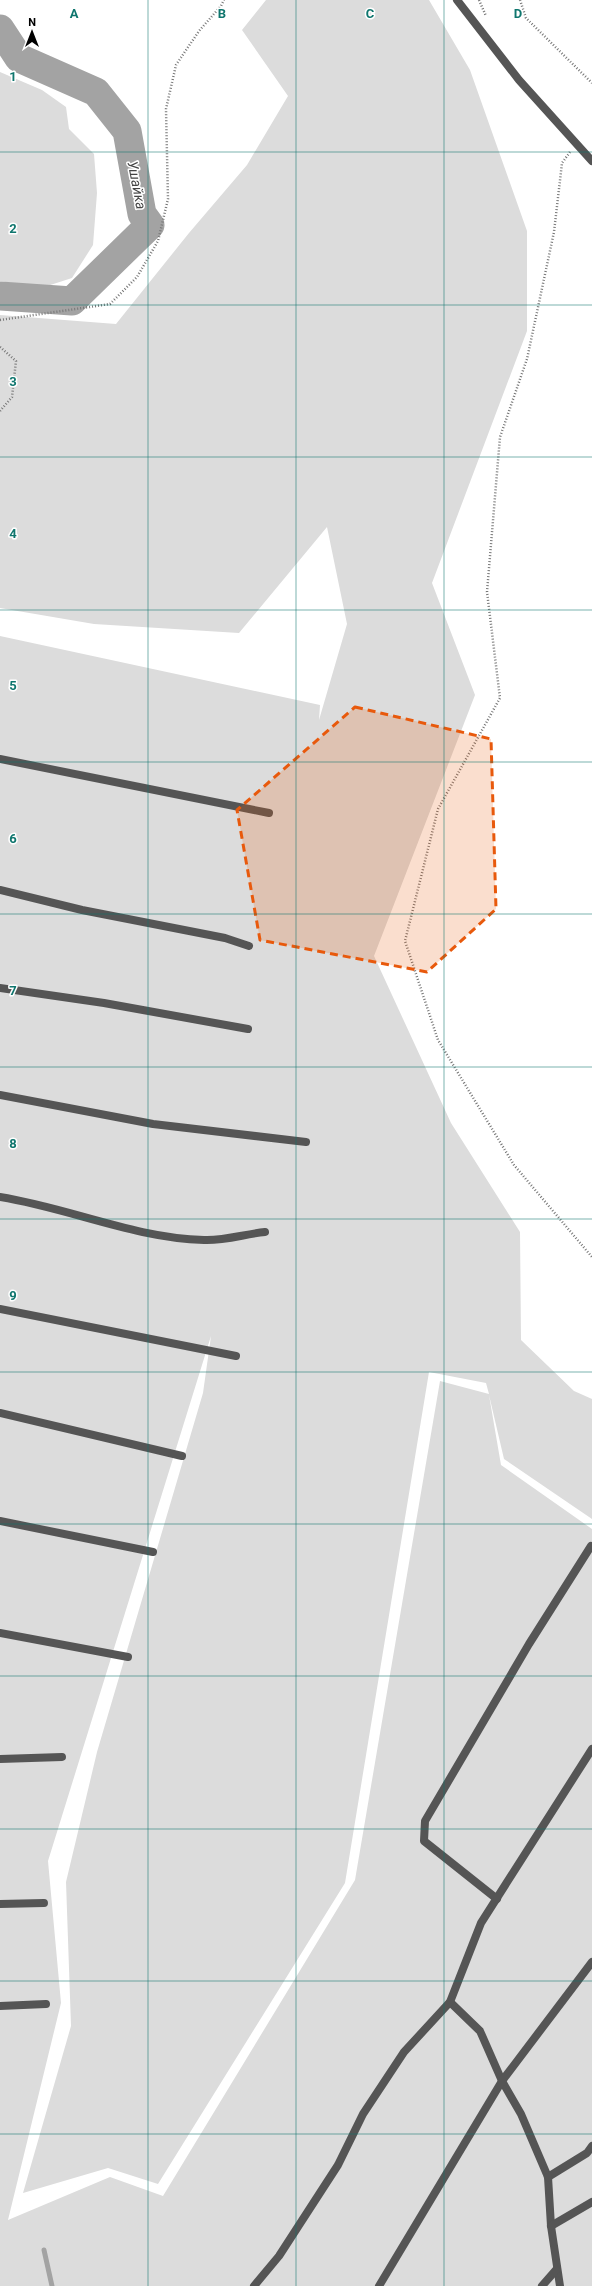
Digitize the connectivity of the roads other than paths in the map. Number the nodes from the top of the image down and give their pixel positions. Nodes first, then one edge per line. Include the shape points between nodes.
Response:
1 (457, 0) edge
2 (592, 161) edge
3 (0, 759) edge
4 (269, 813) dead end
5 (0, 890) edge
6 (249, 946) dead end
7 (0, 988) edge
8 (248, 1029) dead end
9 (0, 1095) edge
10 (306, 1142) dead end
11 (0, 1197) edge
12 (265, 1232) dead end
13 (0, 1309) edge
14 (236, 1356) dead end
15 (0, 1413) edge
16 (182, 1456) dead end
17 (0, 1521) edge
18 (591, 1546) dead end
19 (153, 1552) dead end
20 (0, 1633) edge
21 (128, 1657) dead end
22 (592, 1749) edge
23 (62, 1757) dead end
24 (0, 1759) edge
25 (497, 1898) junction
26 (44, 1903) dead end
27 (0, 1904) edge
28 (592, 1962) edge
29 (450, 2002) junction
30 (46, 2004) dead end
31 (0, 2006) edge
32 (502, 2081) junction
33 (592, 2146) edge
34 (548, 2177) junction
35 (592, 2202) edge
36 (551, 2226) junction
37 (556, 2270) junction
38 (254, 2286) edge
39 (379, 2286) edge
40 (542, 2286) edge
41 (560, 2286) edge

1 - 2 street via 519,80
3 - 4 street
5 - 6 street via 82,910 225,938
7 - 8 street via 104,1003
9 - 10 street via 153,1124
11 - 12 street via 152,1235 206,1240
13 - 14 street
15 - 16 street
17 - 19 street
18 - 25 street via 525,1651 425,1821 424,1841
20 - 21 street
22 - 25 street
23 - 24 street
25 - 29 street via 481,1924
26 - 27 street
28 - 32 street
29 - 32 street via 480,2030
29 - 38 street via 404,2052 363,2114 338,2165 279,2256
30 - 31 street
32 - 34 street via 521,2114
32 - 39 street
33 - 34 street via 587,2153
34 - 36 street
35 - 36 street
36 - 37 street
37 - 40 street
37 - 41 street

